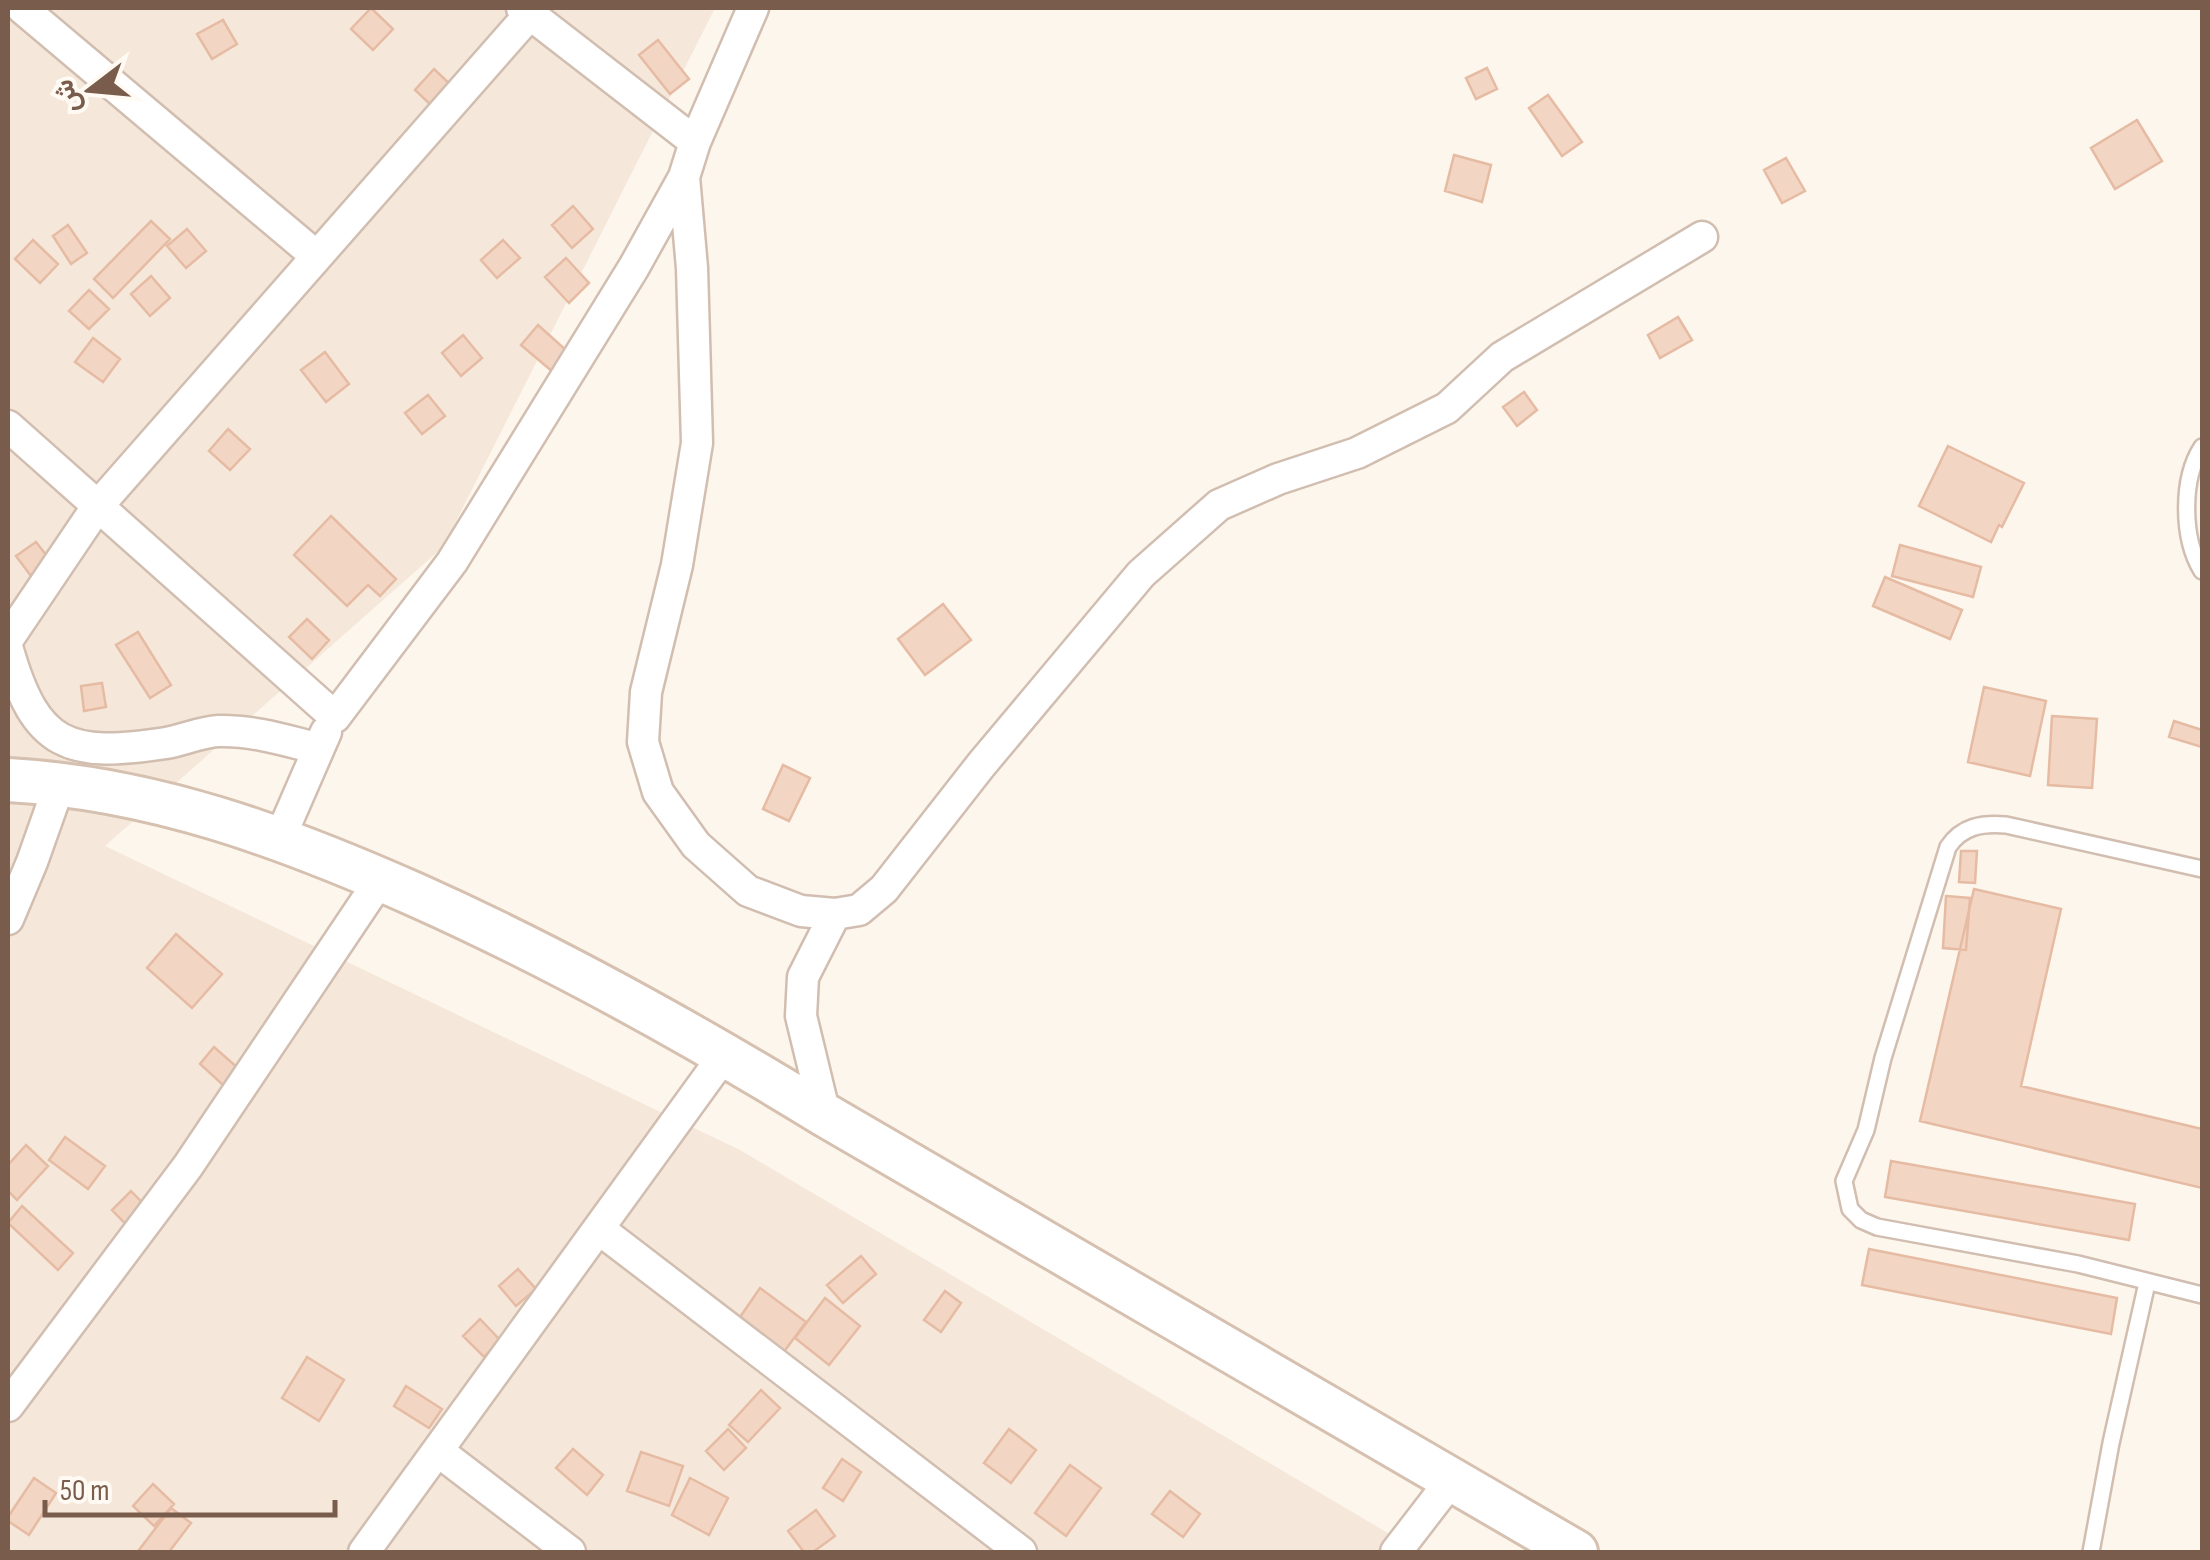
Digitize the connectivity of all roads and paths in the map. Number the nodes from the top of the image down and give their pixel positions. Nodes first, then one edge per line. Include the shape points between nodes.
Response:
1 (22, 8) edge
2 (753, 8) edge
3 (526, 10) edge
4 (695, 142) junction
5 (684, 177) junction
6 (1702, 238) dead end
7 (315, 255) junction
8 (8, 426) edge
9 (2202, 447) edge
10 (97, 507) junction
11 (2202, 571) edge
12 (8, 639) edge
13 (8, 650) edge
14 (335, 717) junction
15 (316, 748) junction
16 (8, 780) edge
17 (60, 783) junction
18 (279, 840) junction
19 (2202, 869) edge
20 (380, 880) junction
21 (835, 914) junction
22 (8, 919) edge
23 (725, 1054) junction
24 (825, 1116) junction
25 (599, 1229) junction
26 (2147, 1283) junction
27 (2202, 1295) edge
28 (8, 1406) edge
29 (438, 1450) junction
30 (1453, 1478) junction
31 (364, 1552) edge
32 (570, 1552) edge
33 (1021, 1552) edge
34 (1396, 1552) edge
35 (1576, 1552) edge
36 (2091, 1552) edge

1 - 7 street
2 - 4 street
3 - 4 street
3 - 7 street
4 - 5 street
5 - 14 street via 452,562
5 - 21 street via 697,443 646,692 642,742 658,792 696,845 735,880 801,911
6 - 21 street via 1502,356 1447,408 1356,453 1219,504 1141,574 884,889 859,910
7 - 10 street
8 - 10 street
9 - 11 lane via 2186,500 2194,559
10 - 12 street
10 - 14 street
13 - 15 street via 24,701 39,723 77,747 116,748 216,731 261,733
14 - 15 street
15 - 18 street
16 - 17 main road
17 - 18 main road via 200,812
17 - 22 street
18 - 20 main road
19 - 26 lane via 2006,825 1970,827 1955,837 1866,1130 1844,1182 1850,1209 1877,1227
20 - 23 main road via 502,934
20 - 28 street via 188,1166
21 - 24 street via 803,977 801,1016
23 - 24 main road
23 - 25 street
24 - 30 main road
25 - 29 street
25 - 33 street
26 - 27 lane
26 - 36 lane
29 - 31 street
29 - 32 street
30 - 34 street
30 - 35 main road

